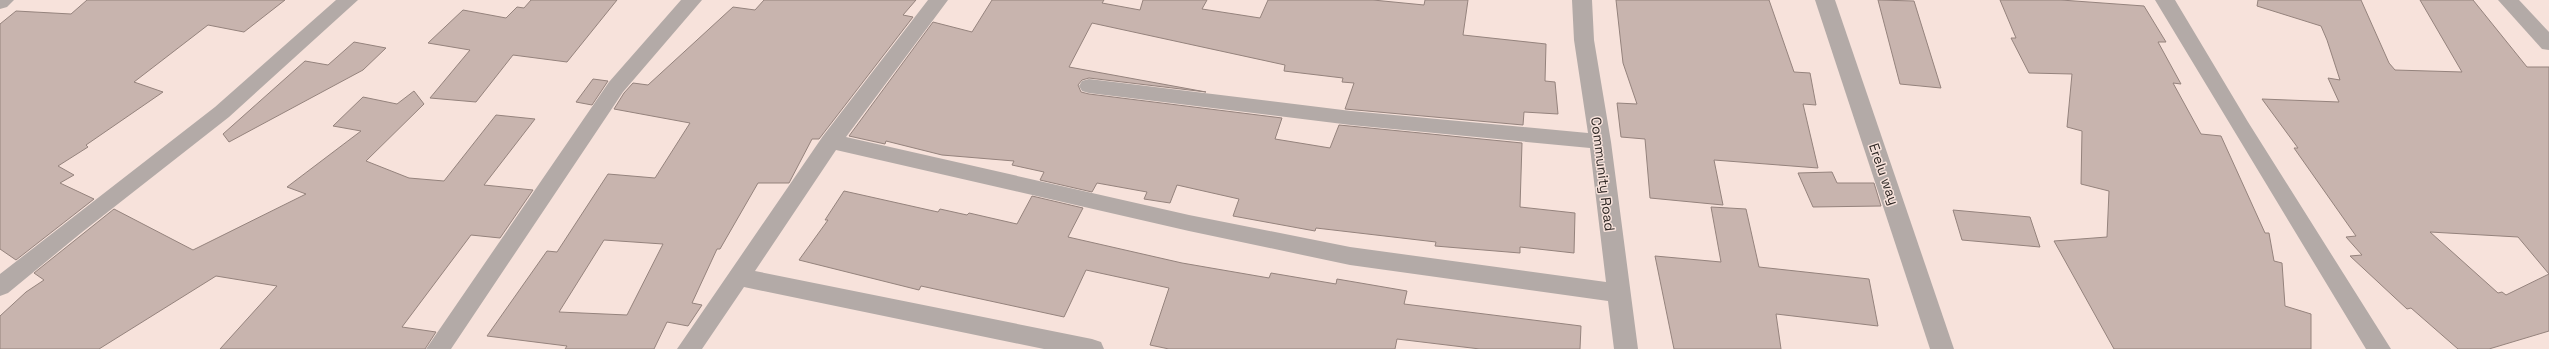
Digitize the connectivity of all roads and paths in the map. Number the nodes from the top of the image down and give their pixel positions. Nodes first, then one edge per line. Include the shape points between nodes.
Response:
1 (4, 0) edge
2 (348, 0) edge
3 (692, 0) edge
4 (938, 0) edge
5 (1582, 0) edge
6 (1825, 0) edge
7 (2165, 0) edge
8 (2508, 0) edge
9 (0, 3) edge
10 (2549, 44) edge
11 (1089, 86) dead end
12 (831, 141) junction
13 (1600, 142) junction
14 (740, 277) junction
15 (0, 287) edge
16 (1618, 293) junction
17 (438, 349) edge
18 (689, 349) edge
19 (1092, 349) edge
20 (1626, 349) edge
21 (1942, 349) edge
22 (2379, 349) edge

1 - 9 street
2 - 15 street via 222,112
3 - 17 street via 616,87
4 - 12 street
5 - 13 street, Community Road via 1584,40
6 - 21 street, Erelu way
7 - 22 street
8 - 10 street
11 - 13 street via 1351,118
12 - 14 street
12 - 16 street via 1188,223 1350,256
13 - 16 street, Community Road
14 - 18 street
14 - 19 street
16 - 20 street, Community Road

